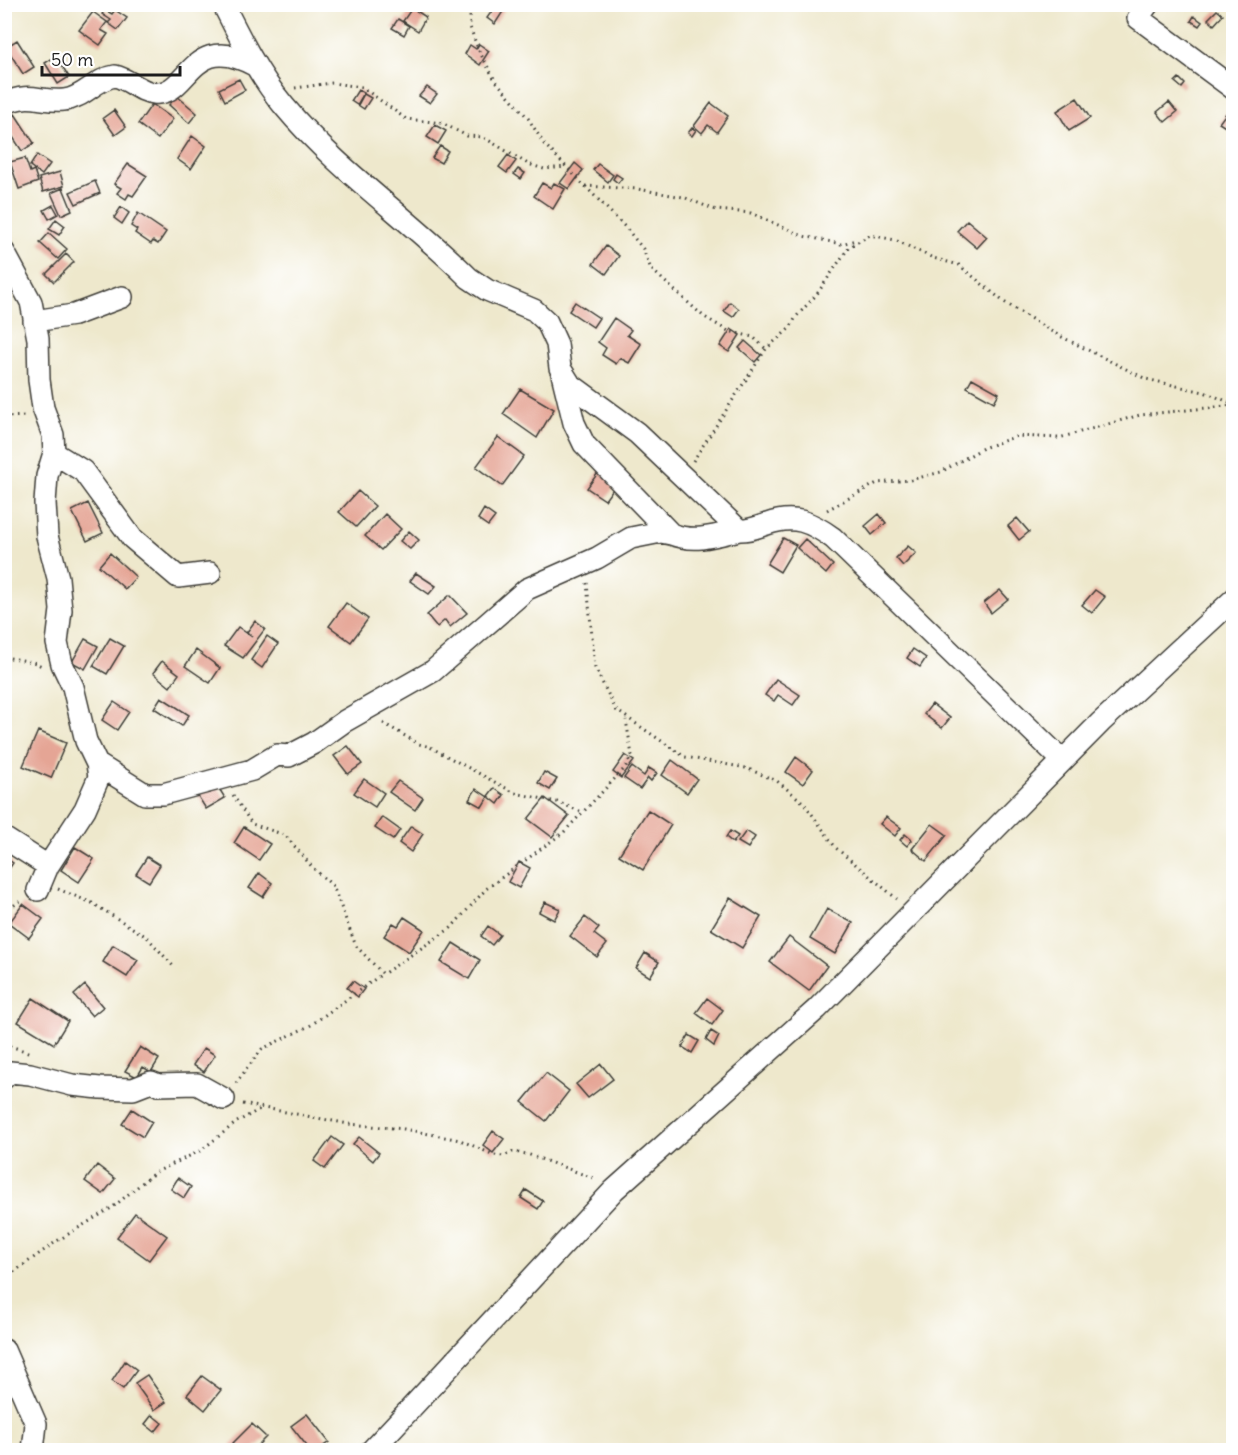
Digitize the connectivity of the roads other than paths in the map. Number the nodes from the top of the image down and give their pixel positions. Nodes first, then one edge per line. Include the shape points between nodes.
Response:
1 (223, 4) edge
2 (1148, 4) edge
3 (256, 66) junction
4 (1233, 89) edge
5 (4, 105) edge
6 (4, 252) edge
7 (122, 297) dead end
8 (34, 321) junction
9 (560, 368) junction
10 (54, 453) junction
11 (739, 530) junction
12 (671, 534) junction
13 (210, 573) dead end
14 (1233, 599) edge
15 (1062, 760) junction
16 (97, 764) junction
17 (4, 838) edge
18 (48, 866) junction
19 (38, 890) road end
20 (4, 1078) edge
21 (224, 1099) road end
22 (4, 1350) edge
23 (33, 1450) edge
24 (372, 1450) edge

1 - 3 street
2 - 4 street via 1138,18
3 - 5 street via 224,52 196,64 168,91 154,93 115,76 95,83 80,96 64,100 28,95
3 - 9 street via 309,133 469,278 534,310 547,322 557,344
6 - 8 street via 31,302
7 - 8 street via 74,315
8 - 10 street via 39,380
9 - 11 street via 570,384 637,433
9 - 12 street via 574,423 584,444
10 - 13 street via 83,471 132,538 178,577
10 - 16 street via 47,485 47,536 58,578 61,610 57,643 86,741
11 - 12 street via 697,540
11 - 15 street via 789,519 802,520 833,538
12 - 16 street via 631,538 527,589 433,670 289,756 268,759 252,770 164,794 146,794
14 - 15 street
15 - 24 street via 817,1009 625,1180
16 - 18 street via 96,788
17 - 18 street
18 - 19 street
20 - 21 street via 10,1072 30,1074 100,1088 133,1089 151,1082 197,1084
22 - 23 street via 36,1424

